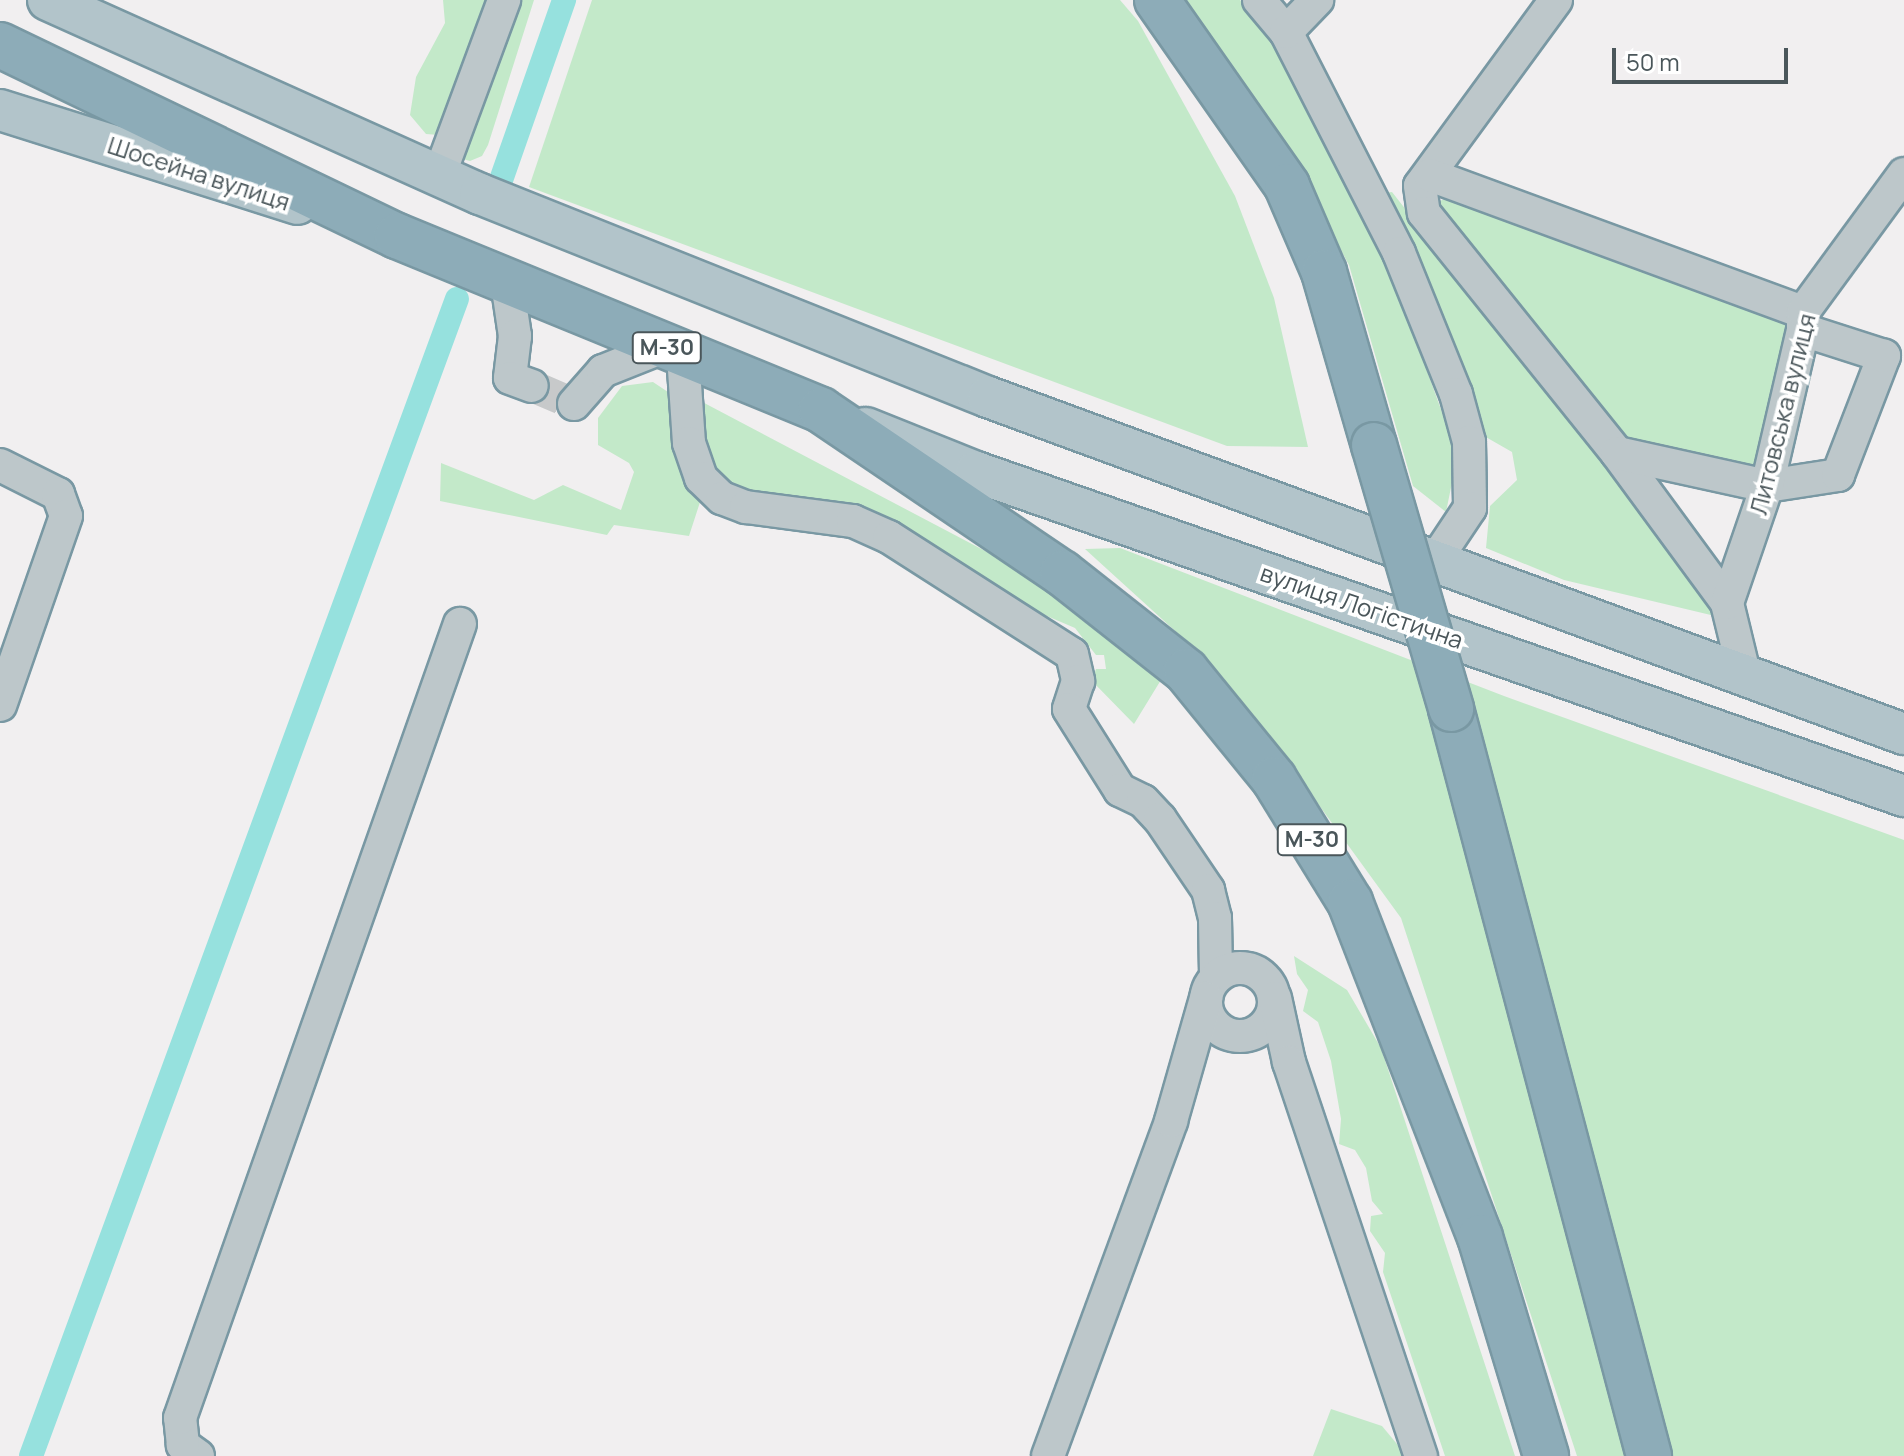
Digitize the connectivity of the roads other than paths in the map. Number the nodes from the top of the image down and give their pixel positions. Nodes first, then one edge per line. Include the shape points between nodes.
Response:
1 (48, 0) edge
2 (504, 0) edge
3 (1157, 0) edge
4 (1259, 0) edge
5 (1317, 0) edge
6 (1556, 0) edge
7 (81, 9) edge
8 (1286, 32) junction
9 (0, 45) edge
10 (0, 110) edge
11 (1904, 174) edge
12 (1430, 175) junction
13 (439, 176) junction
14 (397, 236) junction
15 (510, 283) junction
16 (1803, 321) junction
17 (673, 351) junction
18 (532, 386) tunnel mouth
19 (574, 404) dead end
20 (821, 410) junction
21 (1617, 453) junction
22 (0, 465) edge
23 (1767, 486) junction
24 (1434, 562) junction
25 (1727, 603) junction
26 (460, 624) dead end
27 (1745, 677) junction
28 (0, 705) edge
29 (1904, 734) edge
30 (1904, 796) edge
31 (1211, 987) junction
32 (1275, 998) junction
33 (1236, 1036) junction
34 (1289, 1062) junction
35 (1186, 1075) junction
36 (198, 1456) edge
37 (1048, 1456) edge
38 (1421, 1456) edge
39 (1546, 1456) edge
40 (1649, 1456) edge

1 - 7 main road
2 - 13 street
3 - 40 highway, bridge via 1287,186 1324,272 1451,709
4 - 8 street
5 - 8 street
6 - 12 street
7 - 13 main road
8 - 24 street via 1399,253 1456,394 1469,442 1470,508
9 - 14 highway, М-30
10 - 14 main road, Шосейна вулиця
11 - 16 street, Литовська вулиця
12 - 16 street
12 - 21 street via 1420,186 1424,213
13 - 24 main road via 988,397
14 - 15 highway, М-30
15 - 17 highway, М-30
15 - 18 street via 515,336 510,378
16 - 23 street, Литовська вулиця
16 - 23 street via 1884,356 1838,475
17 - 19 street via 603,371
17 - 20 highway, М-30
17 - 31 street via 701,478 722,498 746,507 853,521 889,537 1072,654 1078,681 1069,709 1120,790 1143,801 1160,819 1208,890 1215,918
20 - 30 main road, вулиця Логістична via 976,472
20 - 39 highway, М-30 via 1062,573 1186,671 1274,779 1350,902 1415,1061 1480,1237
21 - 23 street
21 - 25 street
22 - 28 street via 58,494 66,516
23 - 25 street, Литовська вулиця
24 - 27 main road
25 - 27 street
26 - 36 street via 180,1418 183,1445
27 - 29 main road
31 - 32 street via 1236,967 1257,971
31 - 33 street via 1211,1021
31 - 35 street
32 - 33 street via 1270,1020
32 - 34 street
33 - 34 street via 1260,1039
33 - 35 street via 1217,1040
34 - 38 street
35 - 37 street

